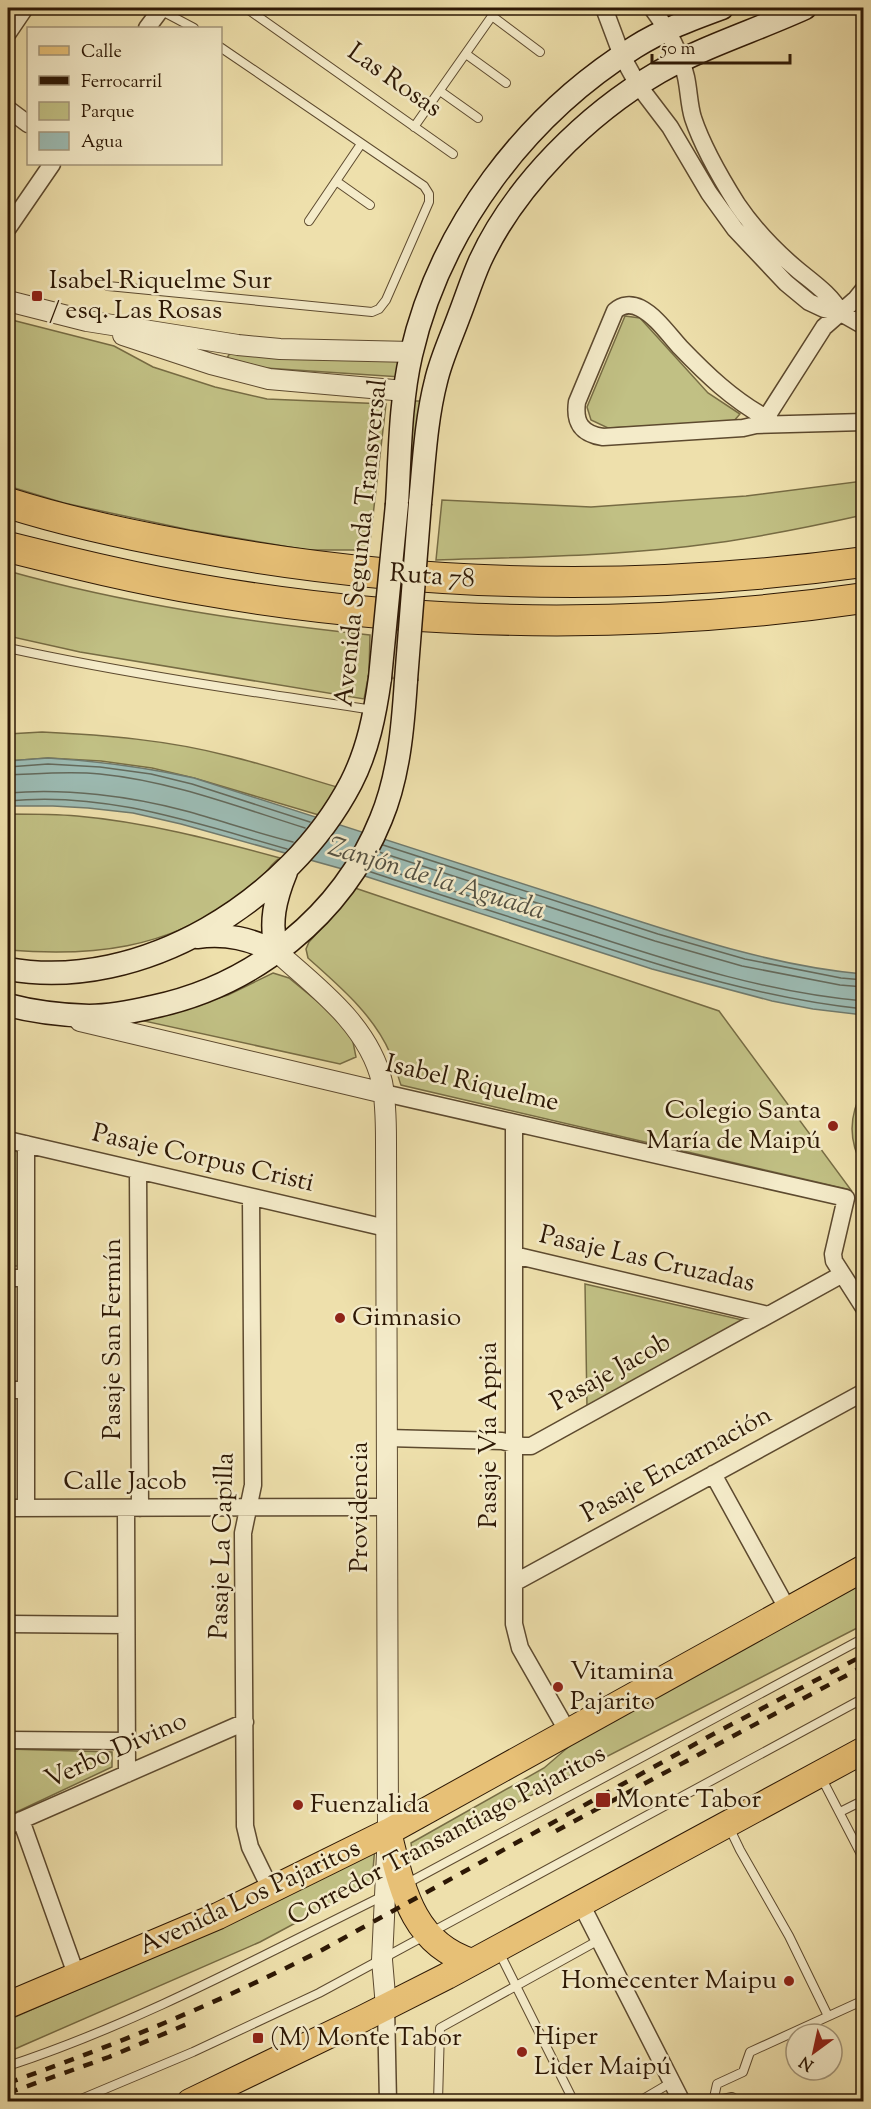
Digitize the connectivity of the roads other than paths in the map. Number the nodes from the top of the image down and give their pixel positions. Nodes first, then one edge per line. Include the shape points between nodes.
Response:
1 (25, 8) edge
2 (159, 8) edge
3 (246, 8) edge
4 (604, 8) edge
5 (651, 8) edge
6 (722, 8) edge
7 (805, 8) edge
8 (148, 27) edge
9 (192, 27) edge
10 (667, 30) junction
11 (8, 33) edge
12 (222, 48) edge
13 (540, 52) dead end
14 (466, 54) junction
15 (622, 56) junction
16 (681, 61) junction
17 (506, 83) dead end
18 (638, 85) junction
19 (440, 91) junction
20 (8, 109) edge
21 (478, 118) dead end
22 (27, 122) edge
23 (414, 127) junction
24 (362, 144) junction
25 (453, 154) dead end
26 (51, 165) edge
27 (336, 181) junction
28 (370, 205) dead end
29 (309, 221) dead end
30 (8, 228) edge
31 (108, 286) dead end
32 (864, 289) edge
33 (8, 301) edge
34 (841, 313) junction
35 (87, 321) junction
36 (864, 326) edge
37 (412, 352) junction
38 (442, 361) junction
39 (405, 391) junction
40 (761, 421) junction
41 (864, 422) edge
42 (8, 503) edge
43 (8, 547) edge
44 (864, 548) edge
45 (864, 562) edge
46 (794, 569) junction
47 (859, 599) edge
48 (8, 648) edge
49 (375, 711) junction
50 (290, 866) junction
51 (188, 938) junction
52 (277, 952) junction
53 (8, 969) edge
54 (8, 1005) edge
55 (48, 1013) junction
56 (384, 1093) junction
57 (514, 1124) junction
58 (8, 1140) edge
59 (26, 1144) junction
60 (138, 1171) junction
61 (251, 1197) junction
62 (386, 1228) junction
63 (514, 1255) junction
64 (841, 1275) junction
65 (8, 1278) edge
66 (26, 1278) junction
67 (864, 1308) edge
68 (768, 1315) junction
69 (8, 1390) edge
70 (26, 1390) junction
71 (864, 1392) edge
72 (387, 1438) junction
73 (514, 1444) junction
74 (713, 1474) junction
75 (248, 1507) junction
76 (387, 1507) junction
77 (8, 1508) edge
78 (26, 1508) junction
79 (133, 1508) junction
80 (864, 1568) edge
81 (514, 1583) junction
82 (788, 1610) junction
83 (8, 1624) edge
84 (126, 1625) junction
85 (864, 1638) edge
86 (864, 1698) edge
87 (245, 1722) junction
88 (568, 1732) junction
89 (8, 1740) edge
90 (127, 1742) junction
91 (864, 1750) edge
92 (127, 1774) junction
93 (820, 1775) junction
94 (864, 1800) edge
95 (840, 1812) junction
96 (14, 1823) edge
97 (728, 1824) junction
98 (388, 1832) junction
99 (864, 1860) edge
100 (272, 1890) junction
101 (393, 1890) junction
102 (581, 1904) junction
103 (428, 1935) junction
104 (599, 1940) junction
105 (497, 1949) junction
106 (382, 1960) junction
107 (472, 1962) junction
108 (77, 1977) junction
109 (516, 1986) junction
110 (864, 2000) edge
111 (8, 2005) edge
112 (386, 2007) junction
113 (828, 2016) junction
114 (8, 2066) edge
115 (672, 2082) junction
116 (714, 2101) edge
117 (74, 2102) edge
118 (190, 2102) edge
119 (388, 2102) edge
120 (438, 2102) edge
121 (574, 2102) edge
122 (638, 2102) edge
123 (682, 2102) edge
124 (740, 2102) edge

1 - 11 street
2 - 8 street
2 - 9 lane
3 - 23 lane, Las Rosas
4 - 15 street
5 - 10 street
6 - 10 main road, Avenida Segunda Transversal
7 - 16 main road, Avenida Segunda Transversal
10 - 15 main road, Avenida Segunda Transversal
10 - 16 street
12 - 24 lane
13 - 14 lane via 492,16
14 - 17 lane
14 - 19 lane
15 - 18 street
15 - 37 main road, Avenida Segunda Transversal via 558,106 492,182 445,259 424,309
16 - 18 main road, Avenida Segunda Transversal
16 - 34 street via 699,134 737,204 774,248 826,292
18 - 34 street via 670,127 720,210 758,256 809,302
18 - 38 main road, Avenida Segunda Transversal via 582,129 531,182 513,207 480,260
19 - 21 lane
19 - 23 lane
20 - 22 street
23 - 25 lane, Las Rosas
24 - 27 lane
24 - 31 lane via 424,186 429,194 429,202 379,309 372,312
26 - 30 street
27 - 28 lane
27 - 29 lane
32 - 34 street
33 - 35 street
34 - 36 street
34 - 40 street via 824,327
35 - 37 street via 238,345
35 - 39 street via 244,373
37 - 39 main road, Avenida Segunda Transversal
38 - 39 main road
38 - 52 main road, Avenida Segunda Transversal, bridge via 428,430 397,765 381,819 358,864 318,916
39 - 49 main road, Avenida Segunda Transversal, bridge
40 - 40 street via 713,381 647,313 631,305 615,311 575,415 582,428 603,437 743,428
40 - 41 street
42 - 46 highway, Ruta 78 via 84,524 212,551 397,575 590,582
43 - 47 highway, Ruta 78 via 203,590 332,609 405,615 624,619 723,614
44 - 46 highway
45 - 46 highway, Ruta 78
48 - 49 lane
49 - 50 main road, Avenida Segunda Transversal via 360,764 340,801
50 - 51 main road, Avenida Segunda Transversal via 241,908
50 - 52 main road via 274,910 272,927
51 - 52 main road via 239,937
51 - 53 main road, Avenida Segunda Transversal via 144,957 93,969
52 - 55 main road, Avenida Segunda Transversal via 188,999 131,1012 90,1016
52 - 56 street, Providencia via 354,1026 371,1053
54 - 55 main road, Isabel Riquelme
55 - 56 street, Isabel Riquelme
56 - 57 street, Isabel Riquelme
56 - 62 street, Providencia
57 - 63 street, Pasaje Vía Appia
57 - 64 street, Isabel Riquelme via 846,1198 833,1254
58 - 59 street, Pasaje Corpus Cristi
59 - 60 street, Pasaje Corpus Cristi
59 - 66 street
60 - 61 street, Pasaje Corpus Cristi
60 - 79 street, Pasaje San Fermín
61 - 62 street, Pasaje Corpus Cristi
61 - 75 street, Pasaje La Capilla via 253,1485
62 - 72 street, Providencia
63 - 68 street, Pasaje Las Cruzadas
63 - 73 street, Pasaje Vía Appia
64 - 67 street
64 - 68 street, Pasaje Jacob
65 - 66 street
66 - 70 street
68 - 73 street, Pasaje Jacob via 538,1443
69 - 70 street
70 - 78 street
71 - 74 street, Pasaje Encarnación
72 - 73 street, Pasaje Jacob
72 - 76 street, Providencia
73 - 81 street, Pasaje Vía Appia
74 - 81 street, Pasaje Encarnación
74 - 82 street
75 - 76 street, Calle Jacob
75 - 79 street, Calle Jacob
75 - 87 street, Pasaje La Capilla via 243,1533
76 - 98 street, Providencia
77 - 78 street, Calle Jacob
78 - 79 street, Calle Jacob
79 - 84 street, Pasaje San Fermín
80 - 82 main road, Avenida Los Pajaritos
81 - 88 street, Pasaje Vía Appia via 517,1640
82 - 88 main road, Avenida Los Pajaritos
83 - 84 street
84 - 90 street, Pasaje San Fermín
85 - 101 lane, Corredor Transantiago Pajaritos
86 - 103 lane
87 - 92 street, Verbo Divino
87 - 100 street, Pasaje La Capilla via 246,1833
88 - 98 main road, Avenida Los Pajaritos
89 - 90 street
90 - 92 street, Pasaje San Fermín
91 - 93 main road
92 - 96 street, Verbo Divino
93 - 95 lane
93 - 97 main road
94 - 95 lane
95 - 99 lane
96 - 108 street
97 - 102 main road
97 - 113 lane
98 - 100 main road, Avenida Los Pajaritos
98 - 101 main road
100 - 108 main road, Avenida Los Pajaritos
101 - 103 main road
101 - 106 street
101 - 114 lane, Corredor Transantiago Pajaritos via 149,2010
102 - 104 street
102 - 105 main road
103 - 106 lane
103 - 107 main road via 448,1952
104 - 109 lane
104 - 115 street
105 - 107 main road
105 - 109 lane
106 - 112 street
106 - 117 lane via 204,2047
107 - 112 main road
108 - 111 main road, Avenida Los Pajaritos
109 - 120 lane via 440,2028
109 - 121 lane
110 - 113 lane
112 - 118 main road
112 - 119 street
113 - 116 lane via 750,2052 743,2072 717,2084
115 - 122 lane
115 - 123 street
116 - 124 lane via 732,2097

